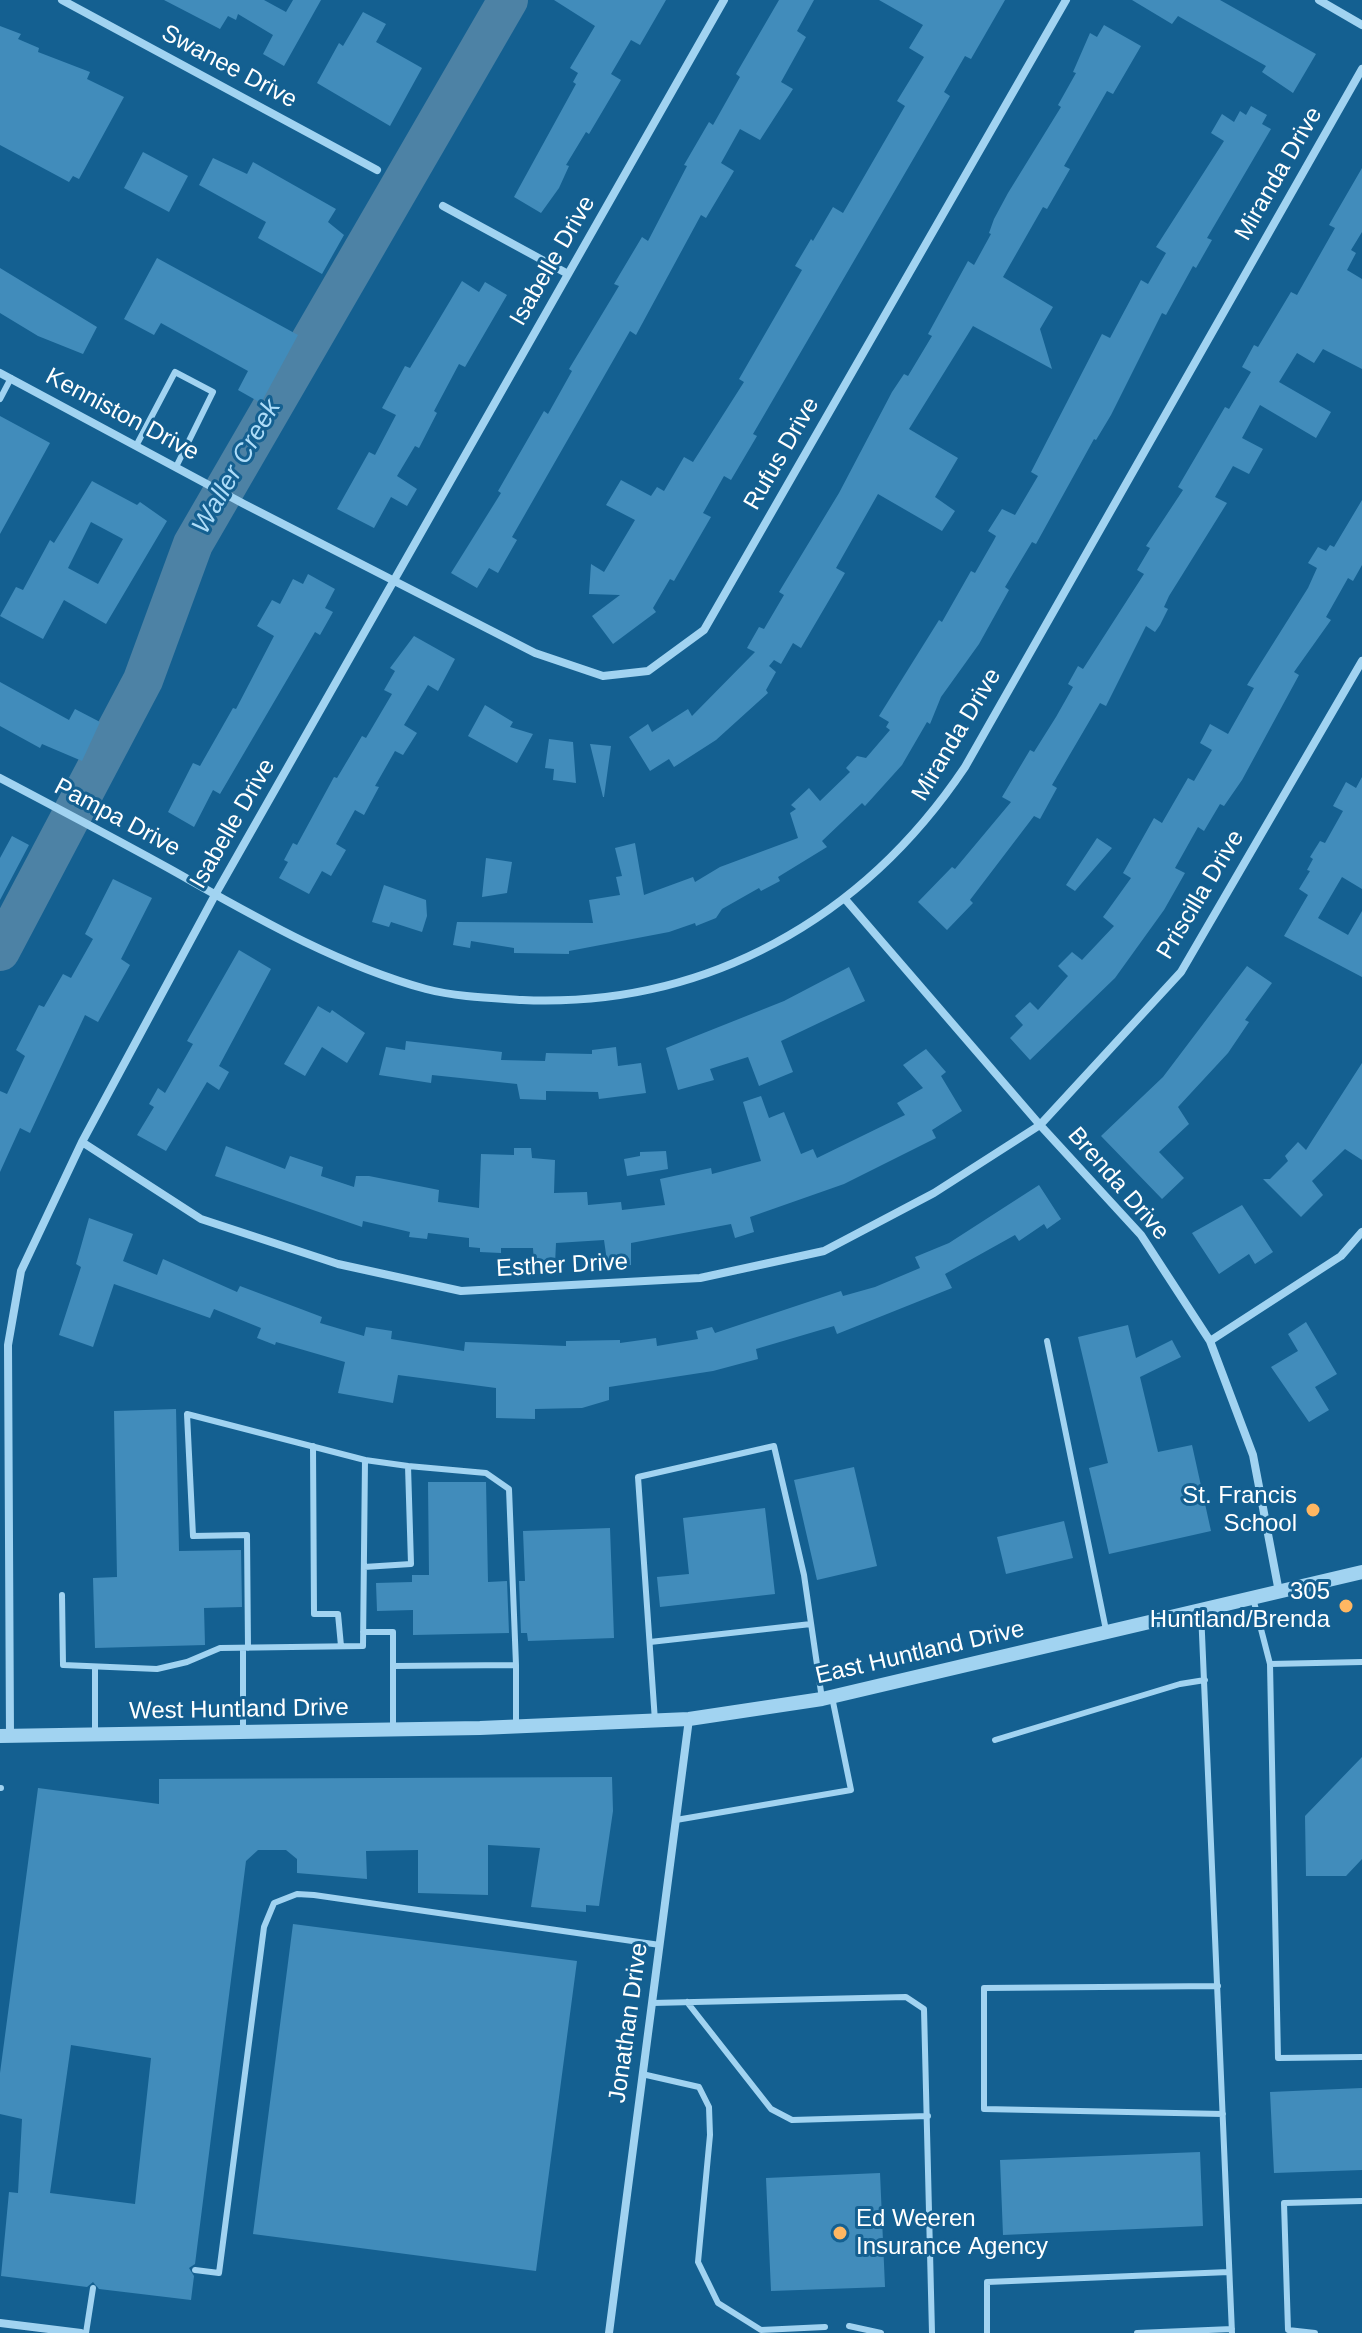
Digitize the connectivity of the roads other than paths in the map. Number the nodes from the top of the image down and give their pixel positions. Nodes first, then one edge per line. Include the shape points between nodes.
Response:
1 (62, 0) edge
2 (724, 0) edge
3 (1066, 0) edge
4 (1319, 0) edge
5 (1362, 25) edge
6 (1362, 69) edge
7 (377, 170) dead end
8 (443, 206) dead end
9 (568, 274) junction
10 (0, 373) edge
11 (11, 378) junction
12 (0, 399) edge
13 (136, 446) junction
14 (176, 467) junction
15 (394, 582) junction
16 (1362, 661) edge
17 (0, 778) edge
18 (215, 895) junction
19 (845, 899) junction
20 (1040, 1125) junction
21 (82, 1142) junction
22 (1362, 1232) edge
23 (1047, 1341) dead end
24 (1210, 1341) junction
25 (313, 1446) junction
26 (365, 1460) junction
27 (408, 1466) junction
28 (364, 1567) junction
29 (1362, 1572) edge
30 (1279, 1592) junction
31 (62, 1595) dead end
32 (1253, 1598) junction
33 (1201, 1611) junction
34 (811, 1624) junction
35 (363, 1632) junction
36 (1107, 1634) junction
37 (650, 1642) junction
38 (341, 1646) junction
39 (246, 1648) junction
40 (1362, 1662) edge
41 (1270, 1664) junction
42 (516, 1665) junction
43 (393, 1666) junction
44 (95, 1669) junction
45 (1205, 1680) junction
46 (827, 1697) junction
47 (689, 1719) junction
48 (655, 1722) junction
49 (516, 1726) junction
50 (480, 1728) joint
51 (393, 1729) junction
52 (243, 1732) junction
53 (95, 1734) junction
54 (5, 1736) edge
55 (995, 1740) dead end
56 (676, 1820) junction
57 (660, 1945) junction
58 (1218, 1986) junction
59 (687, 2002) junction
60 (652, 2003) junction
61 (1362, 2057) edge
62 (642, 2074) junction
63 (1223, 2114) junction
64 (928, 2116) junction
65 (1362, 2201) edge
66 (195, 2270) dead end
67 (1229, 2272) junction
68 (93, 2288) dead end
69 (0, 2323) edge
70 (849, 2326) dead end
71 (825, 2327) dead end
72 (1232, 2331) edge
73 (83, 2333) edge
74 (609, 2333) edge
75 (881, 2333) edge
76 (932, 2333) edge
77 (987, 2333) edge
78 (1137, 2333) edge
79 (1315, 2333) edge

1 - 7 street, Swanee Drive
2 - 9 street, Isabelle Drive
3 - 15 street, Rufus Drive via 704,630 648,671 603,676 535,653
4 - 5 street
6 - 19 street, Miranda Drive via 965,767 932,816
8 - 9 street
9 - 15 street, Isabelle Drive
10 - 11 street, Kenniston Drive
11 - 12 lane
11 - 13 street, Kenniston Drive
13 - 14 street, Kenniston Drive
13 - 14 lane via 175,372 213,392
14 - 15 street, Kenniston Drive
15 - 18 street, Isabelle Drive
16 - 20 street, Priscilla Drive via 1181,972
17 - 18 street, Pampa Drive
18 - 19 street, Miranda Drive via 337,959 428,990 567,1001 636,993 711,973 778,942
18 - 21 street, Isabelle Drive
19 - 20 street, Brenda Drive
20 - 21 street, Esther Drive via 934,1193 824,1251 700,1278 461,1291 338,1264 201,1219
20 - 24 street, Brenda Drive via 1141,1235
21 - 54 street, Isabelle Drive via 21,1271 9,1335
22 - 24 street via 1341,1256
23 - 36 lane
24 - 30 street, Brenda Drive via 1253,1455
25 - 26 lane
25 - 38 lane via 314,1614 338,1614
25 - 39 lane via 187,1414 193,1536 247,1535
26 - 27 lane
26 - 28 lane
27 - 28 lane via 411,1564
27 - 42 lane via 486,1473 509,1489
28 - 35 lane
29 - 30 street, East Huntland Drive
30 - 32 street, East Huntland Drive
31 - 44 lane via 63,1665
32 - 33 street, East Huntland Drive
32 - 41 lane
33 - 36 street, East Huntland Drive
33 - 45 lane
34 - 37 lane
34 - 37 lane via 774,1446 638,1477
34 - 46 lane
35 - 38 lane via 363,1646
35 - 43 lane via 393,1632
36 - 46 street, East Huntland Drive
37 - 48 lane
38 - 39 lane
39 - 44 lane via 220,1648 157,1669
39 - 52 lane
40 - 41 lane
41 - 61 lane via 1278,2058
42 - 43 lane
42 - 49 lane
43 - 51 lane
44 - 53 lane
45 - 55 lane
45 - 58 lane
46 - 47 street, East Huntland Drive
46 - 56 lane via 851,1790
47 - 48 street, East Huntland Drive
47 - 56 street, Jonathan Drive
48 - 49 street, East Huntland Drive
49 - 50 street, East Huntland Drive
50 - 51 street, West Huntland Drive
51 - 52 street, West Huntland Drive
52 - 53 street, West Huntland Drive
53 - 54 street, West Huntland Drive
56 - 57 street, Jonathan Drive
57 - 60 street, Jonathan Drive
57 - 66 lane via 314,1895 297,1894 274,1903 264,1927 219,2273
58 - 63 lane
58 - 63 lane via 984,1988 984,2109
59 - 60 lane
59 - 64 lane via 771,2109 792,2120
59 - 64 lane via 906,1997 924,2009
60 - 62 street, Jonathan Drive
62 - 71 lane via 699,2087 709,2107 698,2262 718,2303 761,2330
62 - 74 street, Jonathan Drive
63 - 67 lane
64 - 76 lane
65 - 79 lane via 1284,2203 1288,2330
67 - 72 lane
67 - 77 lane via 987,2282
68 - 73 lane
69 - 73 street
70 - 75 lane
72 - 78 lane

